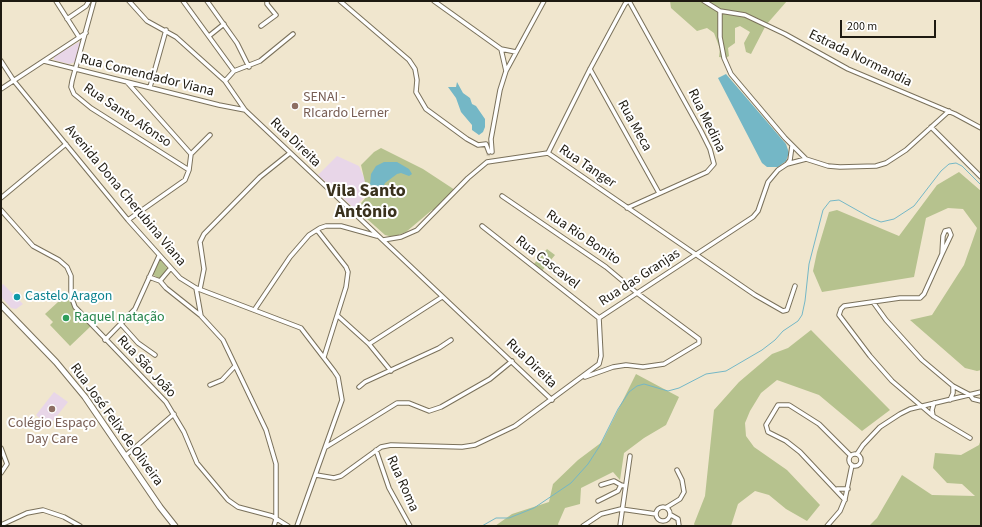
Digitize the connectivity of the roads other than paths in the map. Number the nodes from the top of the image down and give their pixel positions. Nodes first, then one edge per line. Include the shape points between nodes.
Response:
1 (56, 1) edge
2 (89, 1) edge
3 (94, 1) edge
4 (130, 1) edge
5 (183, 1) edge
6 (207, 1) edge
7 (267, 1) edge
8 (340, 1) edge
9 (434, 1) edge
10 (544, 1) edge
11 (629, 1) edge
12 (704, 1) edge
13 (720, 10) junction
14 (67, 19) junction
15 (224, 24) junction
16 (261, 26) dead end
17 (166, 30) junction
18 (86, 33) junction
19 (293, 34) dead end
20 (209, 36) junction
21 (78, 38) junction
22 (82, 44) junction
23 (501, 49) junction
24 (516, 52) junction
25 (1, 61) edge
26 (44, 61) junction
27 (249, 66) junction
28 (590, 68) junction
29 (75, 69) junction
30 (234, 71) junction
31 (506, 71) junction
32 (14, 81) junction
33 (126, 81) junction
34 (225, 81) junction
35 (150, 87) junction
36 (1, 89) edge
37 (245, 110) junction
38 (949, 111) junction
39 (931, 128) junction
40 (981, 128) edge
41 (210, 134) dead end
42 (66, 144) junction
43 (792, 146) junction
44 (290, 153) junction
45 (548, 153) junction
46 (191, 154) junction
47 (490, 154) junction
48 (806, 159) junction
49 (492, 161) junction
50 (486, 162) junction
51 (787, 164) junction
52 (189, 170) junction
53 (981, 177) edge
54 (659, 193) junction
55 (502, 196) dead end
56 (1, 198) edge
57 (627, 208) junction
58 (1, 210) edge
59 (128, 220) junction
60 (482, 226) dead end
61 (317, 230) junction
62 (378, 236) junction
63 (383, 240) junction
64 (697, 254) junction
65 (942, 254) junction
66 (159, 256) junction
67 (170, 269) junction
68 (149, 277) junction
69 (160, 281) junction
70 (795, 286) dead end
71 (198, 288) junction
72 (637, 293) junction
73 (442, 297) junction
74 (873, 302) junction
75 (1, 304) edge
76 (255, 309) junction
77 (201, 316) junction
78 (338, 316) junction
79 (600, 318) junction
80 (121, 324) junction
81 (105, 340) junction
82 (451, 340) dead end
83 (369, 344) junction
84 (155, 355) dead end
85 (324, 357) junction
86 (512, 361) junction
87 (235, 366) junction
88 (391, 371) junction
89 (230, 373) junction
90 (238, 373) junction
91 (582, 378) junction
92 (210, 385) dead end
93 (953, 386) junction
94 (359, 387) dead end
95 (981, 392) edge
96 (970, 395) junction
97 (552, 400) junction
98 (912, 400) junction
99 (950, 400) junction
100 (981, 400) edge
101 (934, 403) junction
102 (921, 406) junction
103 (910, 409) junction
104 (174, 414) junction
105 (933, 416) junction
106 (970, 438) dead end
107 (326, 447) junction
108 (1, 448) edge
109 (376, 450) junction
110 (857, 454) junction
111 (850, 455) junction
112 (125, 456) junction
113 (630, 456) dead end
114 (852, 465) junction
115 (677, 470) dead end
116 (1, 473) edge
117 (316, 474) junction
118 (601, 485) dead end
119 (623, 485) junction
120 (837, 489) junction
121 (848, 489) junction
122 (845, 500) junction
123 (598, 501) dead end
124 (667, 507) junction
125 (622, 509) junction
126 (656, 514) junction
127 (671, 515) junction
128 (276, 518) junction
129 (1, 525) edge
130 (80, 526) edge
131 (175, 526) edge
132 (274, 526) edge
133 (288, 526) edge
134 (297, 526) edge
135 (410, 526) edge
136 (582, 526) edge
137 (620, 526) edge
138 (679, 526) edge
139 (827, 526) edge

1 - 14 street
2 - 14 street
3 - 18 street, Rua Santo Afonso
4 - 17 street, Rua Direita via 147,21
5 - 20 street
6 - 15 street
7 - 16 street via 276,15
8 - 47 street via 409,60 417,80 416,92 426,109 467,139 478,145 486,144
9 - 23 street
10 - 24 street
11 - 28 street, Rua Tanger
11 - 54 street, Rua Medina via 714,159 712,168 707,172
12 - 13 street
13 - 38 street, Estrada Normandia via 745,15 848,69
13 - 43 street via 720,37 724,58 731,74
14 - 21 street
15 - 20 street
15 - 27 street
17 - 34 street, Rua Direita
17 - 35 street
18 - 21 street
18 - 22 street, Rua Santo Afonso
19 - 27 street via 260,61
20 - 30 street
21 - 22 street
21 - 26 street
22 - 29 street, Rua Santo Afonso
23 - 24 street
23 - 31 street
24 - 31 street
25 - 32 street, Avenida Dona Cherubina Viana
26 - 29 street, Rua Comendador Viana
26 - 32 street
27 - 30 street
28 - 45 street, Rua Tanger
28 - 54 street, Rua Meca
29 - 33 street, Rua Comendador Viana
29 - 52 street, Rua Santo Afonso via 71,87 80,100
30 - 34 street
31 - 47 street via 500,90
32 - 36 street
32 - 42 street, Avenida Dona Cherubina Viana
33 - 35 street, Rua Comendador Viana
33 - 46 street
34 - 37 street, Rua Direita
35 - 37 street, Rua Comendador Viana via 224,107
37 - 44 street, Rua Direita
38 - 39 street
38 - 40 street, Estrada Normandia
39 - 48 street via 906,150 886,163 876,166 828,166
39 - 53 street
41 - 46 street
42 - 56 street
42 - 59 street, Avenida Dona Cherubina Viana
43 - 48 street
43 - 51 street
44 - 62 street, Rua Direita
44 - 71 street via 260,177 204,234 200,242 204,269
45 - 49 street
45 - 57 street, Rua Tanger
46 - 52 street
47 - 49 street
47 - 50 street
48 - 51 street
49 - 50 street
50 - 63 street via 418,230 391,240
51 - 64 street, Rua das Granjas via 772,176 758,211
52 - 59 street via 185,180
54 - 57 street, Rua Medina
55 - 72 street, Rua Rio Bonito via 606,267
57 - 64 street, Rua Tanger
58 - 81 street, Rua São João via 33,246 67,267 71,276 73,304
59 - 66 street, Avenida Dona Cherubina Viana
60 - 79 street, Rua Cascavel
61 - 62 street via 326,226 341,226
61 - 76 street via 309,235 290,257
61 - 78 street via 348,272
62 - 63 street, Rua Direita
63 - 73 street, Rua Direita
64 - 70 street, Rua Tanger via 755,295 783,311 787,310
64 - 72 street, Rua das Granjas
65 - 65 street via 943,236 945,231 949,230 951,235
65 - 74 street via 920,298
66 - 67 street, Avenida Dona Cherubina Viana
66 - 68 street
67 - 69 street
67 - 71 street, Avenida Dona Cherubina Viana via 184,282
68 - 69 street
68 - 80 street via 135,309
69 - 77 street
71 - 76 street, Avenida Dona Cherubina Viana
71 - 77 street
72 - 79 street, Rua das Granjas
72 - 91 street, Rua Rio Bonito via 698,338 699,343 664,364 613,367
73 - 83 street
73 - 86 street, Rua Direita
74 - 93 street via 912,350
74 - 98 street via 844,306 840,315 870,356
75 - 112 main road, Rua José Felix de Oliveira via 75,386
76 - 85 street, Avenida Dona Cherubina Viana via 301,328
77 - 87 street via 223,340
78 - 83 street
78 - 85 street
79 - 91 street, Rua das Granjas via 601,360
80 - 81 street
80 - 84 street via 138,343
81 - 104 street, Rua São João via 166,402
82 - 88 street
83 - 88 street
85 - 107 street, Avenida Dona Cherubina Viana via 338,377 342,400
86 - 97 street, Rua Direita
86 - 107 street via 490,379 441,407 429,411 397,403
87 - 89 street
87 - 90 street
88 - 94 street
89 - 90 street
89 - 92 street
90 - 128 street via 266,430 273,453 277,479
91 - 97 street, Rua das Granjas
93 - 96 street
93 - 99 street
95 - 96 street
96 - 99 street
96 - 100 street via 973,399
97 - 109 street, Rua das Granjas via 515,426 475,445 391,445
98 - 102 street
98 - 103 street
99 - 101 street
101 - 102 street
101 - 105 street
102 - 103 street
102 - 105 street
103 - 110 street via 889,419
104 - 112 street
104 - 128 street, Rua São João via 197,463 228,500 245,510
105 - 106 street
107 - 117 street, Avenida Dona Cherubina Viana
108 - 116 street via 7,464
109 - 117 street, Rua das Granjas via 342,476 334,478
109 - 135 street, Rua Roma via 389,488
110 - 111 street
110 - 114 street via 860,461 858,465
111 - 114 street via 848,460
111 - 120 street via 816,421 789,404 778,405 766,425 768,432 796,448
112 - 131 main road, Rua José Felix de Oliveira
113 - 119 street
114 - 121 street
115 - 124 street via 684,492 680,499
117 - 134 street, Avenida Dona Cherubina Viana
118 - 119 street via 614,481
119 - 123 street via 618,491
119 - 125 street
120 - 121 street
120 - 122 street
121 - 122 street
122 - 139 street via 840,511
124 - 126 street via 660,508
124 - 127 street
125 - 126 street
125 - 136 street via 601,514
125 - 137 street
126 - 127 street via 657,519 664,522
127 - 138 street via 678,519
128 - 132 street
128 - 133 street, Rua São João
129 - 130 street via 27,513 43,510

